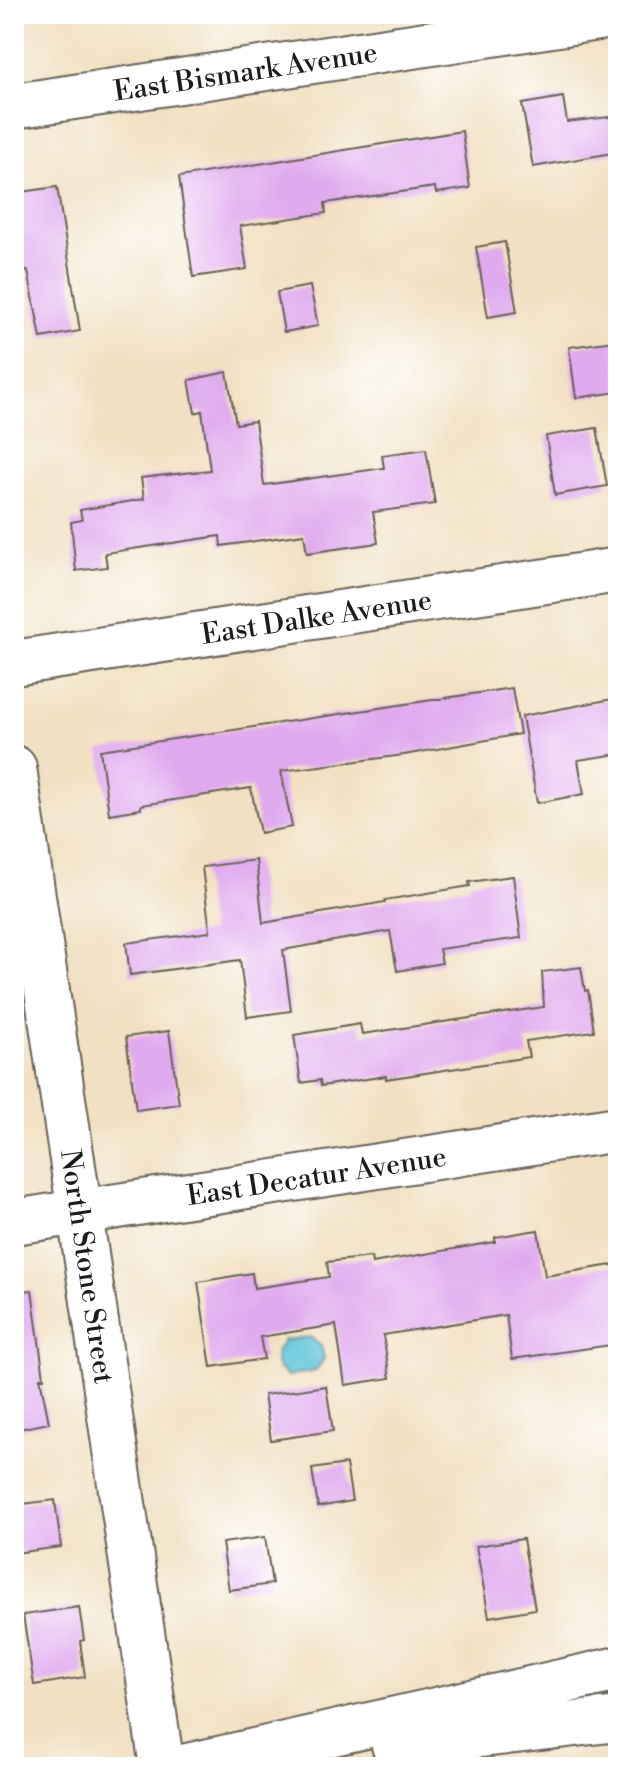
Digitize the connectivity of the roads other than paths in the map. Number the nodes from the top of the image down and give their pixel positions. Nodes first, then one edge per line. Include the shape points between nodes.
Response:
1 (618, 15) edge
2 (14, 106) edge
3 (618, 570) edge
4 (14, 663) edge
5 (14, 768) edge
6 (618, 1129) edge
7 (80, 1211) junction
8 (14, 1222) edge
9 (618, 1669) edge
10 (618, 1719) edge
11 (162, 1767) edge
12 (183, 1767) edge
13 (201, 1767) edge

1 - 2 street, East Bismark Avenue
3 - 4 street, East Dalke Avenue
5 - 7 street, North Stone Street
6 - 7 street, East Decatur Avenue
7 - 8 street, East Decatur Avenue
7 - 11 street, North Stone Street
9 - 12 street
10 - 13 street

